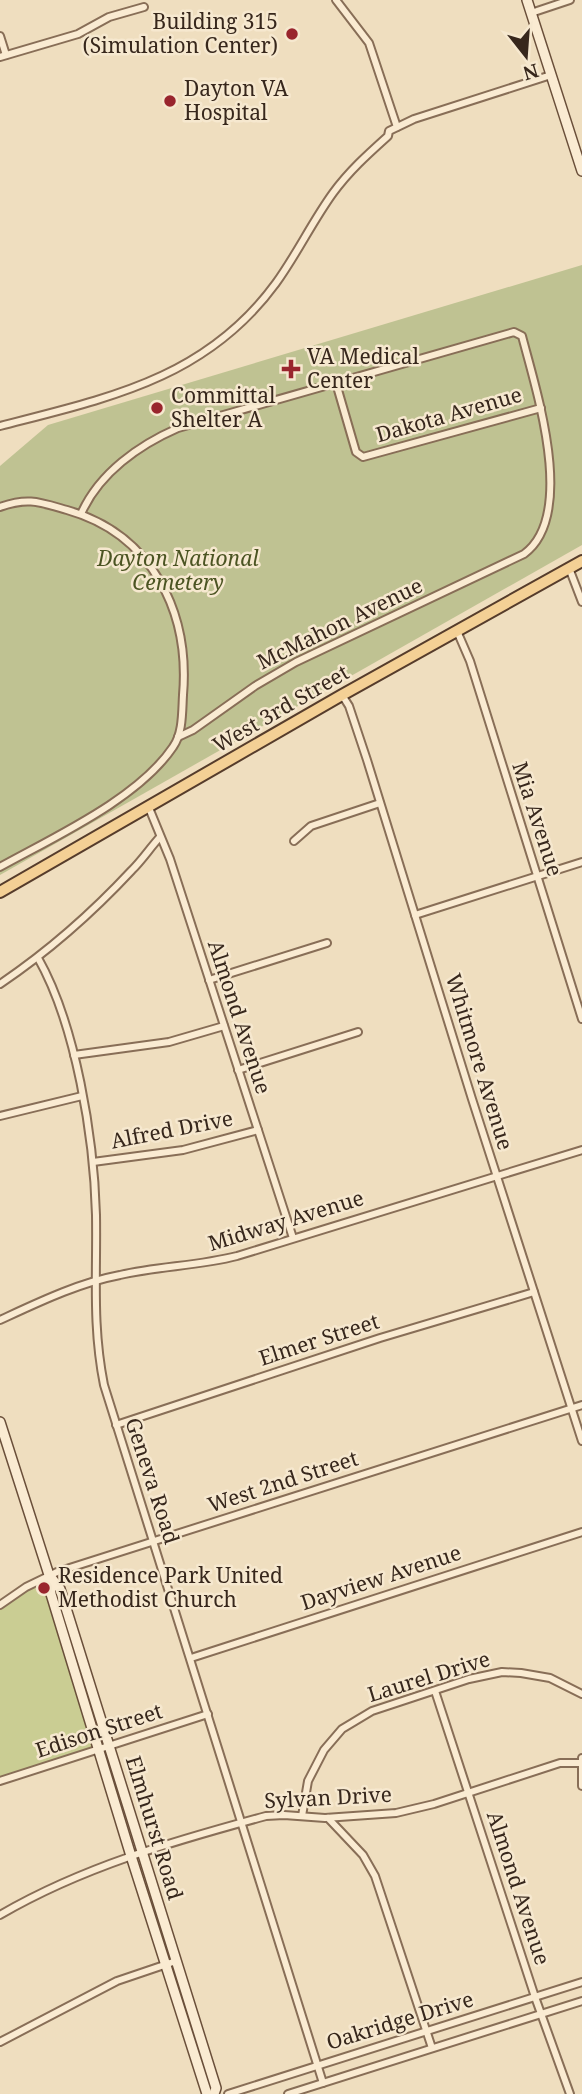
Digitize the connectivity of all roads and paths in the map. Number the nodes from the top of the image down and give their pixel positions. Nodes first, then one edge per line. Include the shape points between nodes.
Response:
1 (336, 0) edge
2 (527, 0) edge
3 (570, 0) edge
4 (144, 7) dead end
5 (531, 13) junction
6 (0, 36) edge
7 (3, 56) edge
8 (551, 75) junction
9 (397, 127) junction
10 (582, 171) edge
11 (336, 383) junction
12 (541, 408) junction
13 (0, 426) edge
14 (0, 507) edge
15 (81, 514) junction
16 (582, 561) edge
17 (569, 568) junction
18 (582, 602) edge
19 (457, 631) junction
20 (342, 695) junction
21 (178, 737) junction
22 (380, 803) junction
23 (149, 808) junction
24 (160, 837) junction
25 (294, 841) dead end
26 (582, 862) edge
27 (0, 867) edge
28 (537, 877) junction
29 (0, 892) edge
30 (415, 915) junction
31 (327, 943) dead end
32 (38, 958) junction
33 (209, 980) junction
34 (0, 984) edge
35 (582, 1018) edge
36 (224, 1026) junction
37 (358, 1032) dead end
38 (74, 1055) junction
39 (239, 1070) junction
40 (82, 1096) junction
41 (0, 1116) edge
42 (258, 1130) junction
43 (582, 1150) edge
44 (93, 1162) junction
45 (497, 1175) junction
46 (293, 1238) junction
47 (95, 1282) junction
48 (534, 1292) junction
49 (0, 1320) edge
50 (582, 1405) edge
51 (572, 1409) junction
52 (0, 1422) edge
53 (116, 1425) junction
54 (582, 1441) edge
55 (582, 1532) edge
56 (152, 1541) junction
57 (49, 1575) junction
58 (0, 1605) edge
59 (191, 1658) junction
60 (435, 1691) junction
61 (582, 1694) edge
62 (208, 1714) junction
63 (111, 1746) junction
64 (99, 1750) junction
65 (582, 1760) edge
66 (0, 1782) edge
67 (582, 1786) edge
68 (469, 1793) junction
69 (302, 1816) junction
70 (328, 1818) junction
71 (242, 1823) junction
72 (144, 1853) junction
73 (131, 1856) junction
74 (0, 1915) edge
75 (176, 1961) junction
76 (165, 1964) junction
77 (582, 1982) edge
78 (535, 1997) junction
79 (582, 2001) edge
80 (543, 2014) junction
81 (426, 2031) junction
82 (0, 2042) edge
83 (432, 2048) junction
84 (317, 2065) junction
85 (323, 2083) junction
86 (207, 2094) edge
87 (214, 2094) edge
88 (228, 2094) edge
89 (288, 2094) edge
90 (570, 2094) edge

1 - 9 street via 369,43
2 - 5 street
3 - 5 street
4 - 7 street via 109,17 85,32
5 - 8 street
6 - 7 street
8 - 9 street
8 - 10 street
9 - 13 street via 340,184 259,304 211,347 171,373 134,389
11 - 12 street, Dakota Avenue via 356,452 363,457
11 - 12 street via 514,332 522,336
11 - 15 street via 167,433 113,470
12 - 21 street, McMahon Avenue via 551,492 547,522 535,545 296,662
14 - 15 street via 19,500
15 - 21 street via 133,547 154,570 170,600 183,652
16 - 17 main road, West 3rd Street
17 - 18 street
17 - 19 main road, West 3rd Street
19 - 20 main road, West 3rd Street
19 - 28 street, Mia Avenue
20 - 22 street, Whitmore Avenue
20 - 23 main road, West 3rd Street
21 - 27 street, McMahon Avenue via 161,761 122,796
22 - 25 street via 311,826
22 - 30 street, Whitmore Avenue
23 - 24 street, Almond Avenue
23 - 29 main road, West 3rd Street
24 - 32 street via 105,899
24 - 33 street, Almond Avenue
26 - 28 street
28 - 30 street
28 - 35 street, Mia Avenue
30 - 45 street, Whitmore Avenue
31 - 33 street
32 - 34 street
32 - 38 street, Geneva Road
33 - 36 street, Almond Avenue
36 - 38 street via 169,1042
36 - 39 street, Almond Avenue
37 - 39 street
38 - 40 street, Geneva Road
39 - 42 street, Almond Avenue
40 - 41 street
40 - 44 street, Geneva Road
42 - 44 street, Alfred Drive via 183,1150
42 - 46 street, Almond Avenue
43 - 45 street, Midway Avenue
44 - 47 street, Geneva Road
45 - 46 street, Midway Avenue
45 - 48 street, Whitmore Avenue
46 - 47 street, Midway Avenue via 222,1260
47 - 49 street, Midway Avenue
47 - 53 street, Geneva Road via 98,1349
48 - 51 street, Whitmore Avenue
48 - 53 street, Elmer Street
50 - 51 street, West 2nd Street
51 - 54 street, Whitmore Avenue
51 - 56 street, West 2nd Street
52 - 57 street, Elmhurst Road
53 - 56 street, Geneva Road
55 - 59 street, Dayview Avenue
56 - 57 street, West 2nd Street
56 - 59 street, Geneva Road
57 - 58 street, West 2nd Street
57 - 63 street, Elmhurst Road via 60,1589
57 - 64 street, Elmhurst Road
59 - 62 street, Geneva Road
60 - 61 street, Laurel Drive via 484,1675 521,1673 550,1678
60 - 68 street, Almond Avenue
60 - 69 street, Laurel Drive via 372,1711 342,1730 315,1765
62 - 63 street, Edison Street
62 - 71 street, Geneva Road
63 - 64 street, Edison Street
63 - 72 street, Elmhurst Road
64 - 66 street, Edison Street
64 - 73 street, Elmhurst Road
65 - 67 street
65 - 68 street, Sylvan Drive
68 - 70 street, Sylvan Drive via 396,1813
68 - 78 street, Almond Avenue
69 - 70 street, Sylvan Drive
69 - 71 street, Sylvan Drive via 266,1816
70 - 81 street via 363,1855 375,1876
71 - 72 street, Sylvan Drive
71 - 84 street, Geneva Road
72 - 73 street, Sylvan Drive
72 - 75 street, Elmhurst Road
73 - 74 street, Sylvan Drive via 68,1880
73 - 76 street, Elmhurst Road
75 - 76 street
75 - 87 street, Elmhurst Road via 216,2088
76 - 82 street via 117,1981
76 - 86 street, Elmhurst Road
77 - 78 street, Oakridge Drive
78 - 80 street, Almond Avenue
78 - 81 street, Oakridge Drive
79 - 80 street, Oakridge Drive
80 - 83 street, Oakridge Drive
80 - 90 street, Almond Avenue
81 - 83 street
81 - 84 street, Oakridge Drive
83 - 85 street, Oakridge Drive
84 - 85 street, Geneva Road
84 - 88 street, Oakridge Drive
85 - 89 street, Oakridge Drive

